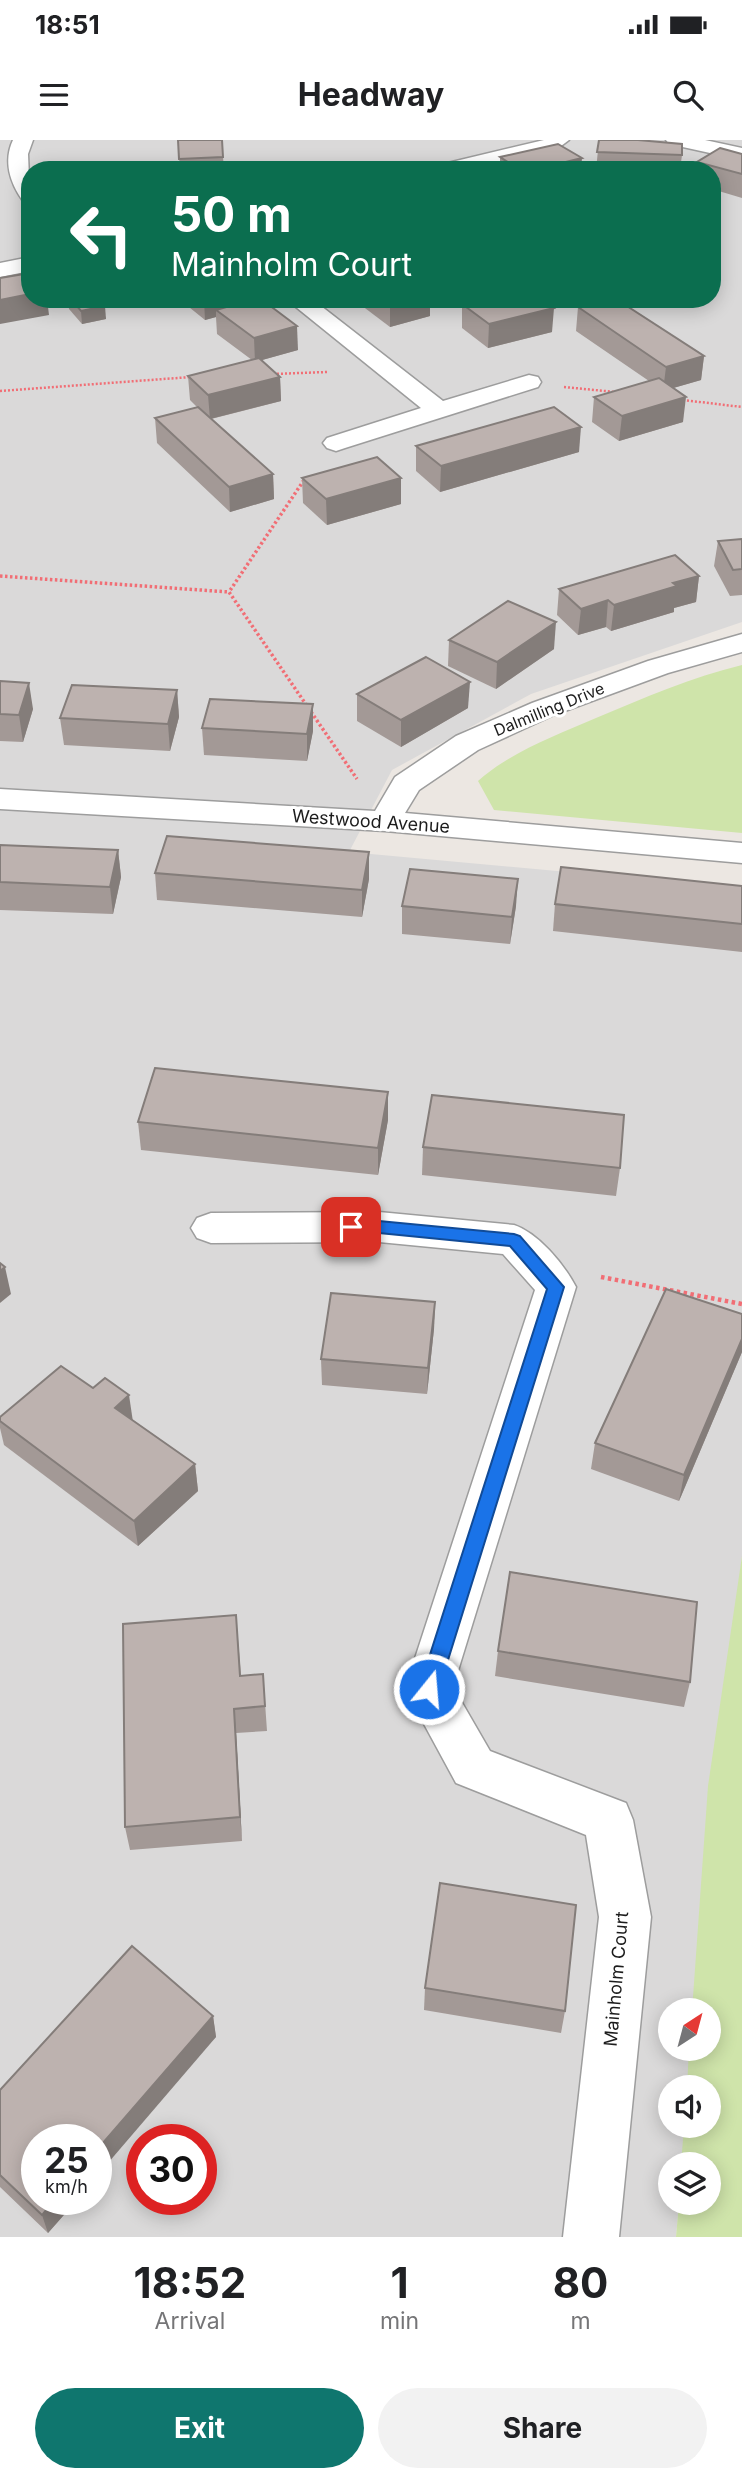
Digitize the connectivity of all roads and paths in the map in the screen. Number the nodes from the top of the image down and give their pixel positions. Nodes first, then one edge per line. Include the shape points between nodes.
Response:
1 (23, 140) edge
2 (559, 140) edge
3 (676, 140) edge
4 (486, 150) edge
5 (742, 154) edge
6 (462, 161) edge
7 (21, 181) edge
8 (21, 266) edge
9 (0, 270) edge
10 (308, 308) edge
11 (386, 369) junction
12 (267, 374) edge
13 (200, 376) edge
14 (529, 382) joint
15 (0, 391) edge
16 (622, 393) edge
17 (675, 399) edge
18 (742, 407) edge
19 (437, 409) junction
20 (336, 443) joint
21 (0, 576) edge
22 (229, 592) junction
23 (742, 643) edge
24 (0, 799) edge
25 (385, 821) junction
26 (742, 853) edge
27 (211, 1227) dead end
28 (556, 1287) junction
29 (742, 1304) edge
30 (591, 2237) edge

1 - 7 street
2 - 4 street via 550,145
3 - 5 street
4 - 6 street
8 - 9 street
10 - 11 street
11 - 12 path
11 - 19 street
13 - 15 path
14 - 16 path
14 - 19 street
17 - 18 path
19 - 20 street
20 - 22 path via 298,487
21 - 22 path
22 - 25 path
23 - 25 street, Dalmilling Drive via 657,667 467,743 406,784
24 - 25 street, Westwood Avenue
25 - 26 street, Westwood Avenue
27 - 28 street via 379,1227 514,1240
28 - 29 path via 603,1276
28 - 30 street, Mainholm Court via 429,1689 473,1767 608,1820 625,1917

